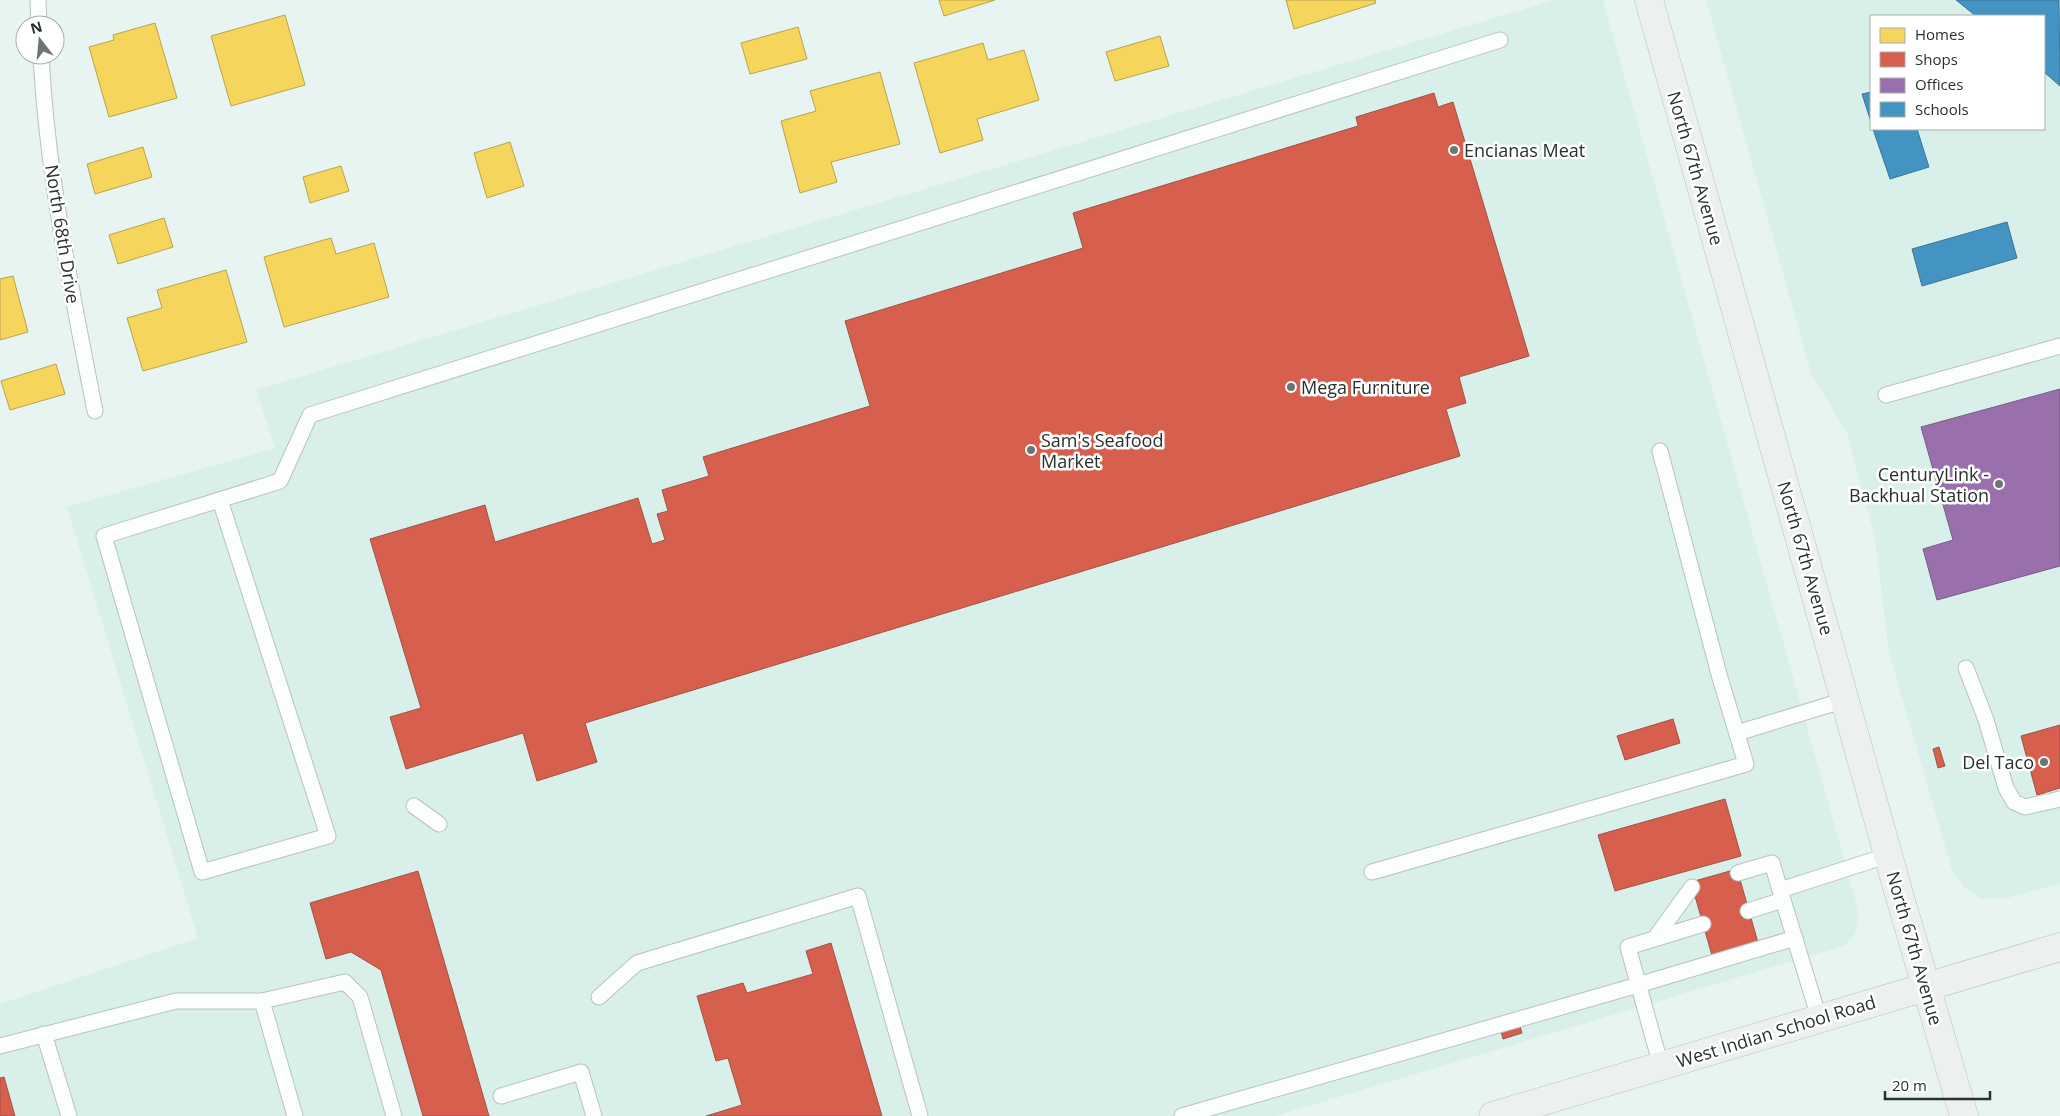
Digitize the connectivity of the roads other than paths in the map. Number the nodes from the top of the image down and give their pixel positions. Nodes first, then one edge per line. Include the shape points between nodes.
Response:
1 (38, 0) edge
2 (1649, 0) edge
3 (39, 15) edge
4 (1500, 40) dead end
5 (41, 65) edge
6 (2060, 346) edge
7 (1886, 395) dead end
8 (95, 411) dead end
9 (1660, 451) dead end
10 (220, 500) junction
11 (1966, 668) dead end
12 (1846, 700) junction
13 (1737, 734) junction
14 (2060, 799) edge
15 (414, 806) dead end
16 (439, 824) dead end
17 (1889, 855) junction
18 (1372, 872) dead end
19 (1738, 873) dead end
20 (1692, 887) dead end
21 (1782, 895) junction
22 (1748, 910) dead end
23 (1702, 924) dead end
24 (1656, 938) junction
25 (1795, 938) junction
26 (2060, 947) edge
27 (1638, 985) junction
28 (1927, 986) junction
29 (599, 997) dead end
30 (262, 1001) junction
31 (1819, 1018) junction
32 (44, 1034) junction
33 (0, 1046) edge
34 (1661, 1066) junction
35 (500, 1096) dead end
36 (69, 1116) edge
37 (295, 1116) edge
38 (394, 1116) edge
39 (594, 1116) edge
40 (920, 1116) edge
41 (1182, 1116) edge
42 (1493, 1116) edge
43 (1964, 1116) edge

1 - 3 lane
2 - 12 main road, North 67th Avenue
4 - 10 lane via 310,415 280,481
5 - 8 lane, North 68th Drive via 59,225
6 - 7 lane
9 - 13 lane
10 - 10 lane via 104,536 202,872 328,836
11 - 14 lane via 1986,720 2006,788 2014,802 2025,807
12 - 13 lane
12 - 17 main road, North 67th Avenue
13 - 18 lane via 1746,764
15 - 16 lane
17 - 21 lane
17 - 28 main road, North 67th Avenue
19 - 21 lane via 1772,863
20 - 24 lane
21 - 22 lane
21 - 25 lane
23 - 24 lane
24 - 27 lane via 1628,947
25 - 27 lane
25 - 31 lane
26 - 28 main road, West Indian School Road
27 - 34 lane
27 - 41 lane
28 - 31 main road, West Indian School Road
28 - 43 main road, North 67th Avenue
29 - 40 lane via 637,963 858,896
30 - 32 lane via 176,1001
30 - 37 lane
30 - 38 lane via 345,982 360,997
31 - 34 main road, West Indian School Road
32 - 33 lane
32 - 36 lane
34 - 42 main road, West Indian School Road
35 - 39 lane via 580,1072

